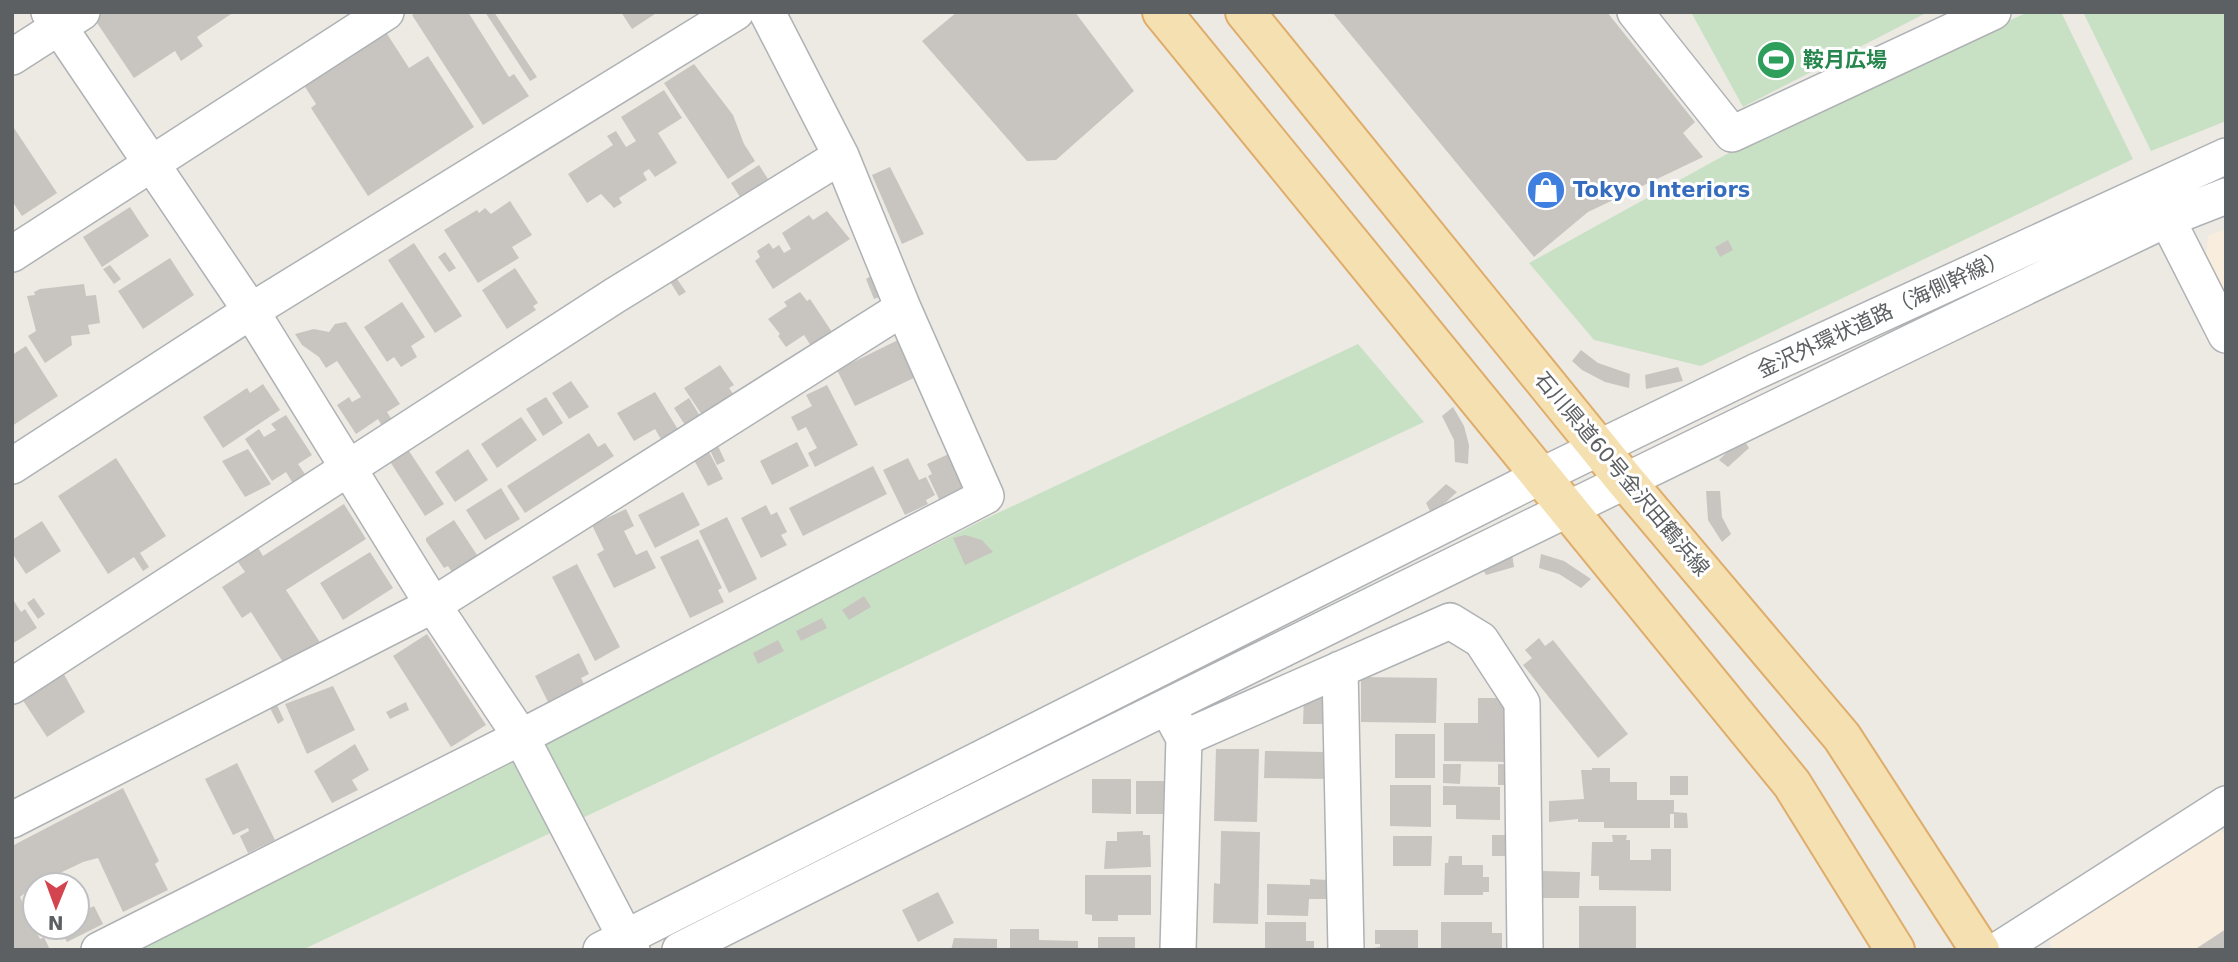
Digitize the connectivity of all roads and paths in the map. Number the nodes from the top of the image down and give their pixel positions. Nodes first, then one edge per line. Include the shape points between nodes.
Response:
1 (386, 12) edge
2 (736, 12) edge
3 (767, 12) edge
4 (1162, 12) edge
5 (1245, 12) edge
6 (1634, 12) edge
7 (1993, 12) edge
8 (63, 17) edge
9 (12, 57) edge
10 (841, 156) junction
11 (2226, 156) edge
12 (150, 163) junction
13 (2226, 196) edge
14 (2167, 219) junction
15 (12, 254) edge
16 (904, 308) junction
17 (251, 311) junction
18 (2226, 335) edge
19 (1599, 447) junction
20 (12, 466) edge
21 (350, 467) junction
22 (1541, 476) junction
23 (1624, 479) junction
24 (1567, 508) junction
25 (433, 605) junction
26 (1339, 669) junction
27 (1149, 673) junction
28 (12, 686) edge
29 (1166, 704) junction
30 (521, 737) junction
31 (1184, 738) junction
32 (2225, 806) edge
33 (12, 820) edge
34 (619, 945) edge
35 (99, 950) edge
36 (680, 950) edge
37 (1178, 950) edge
38 (1346, 950) edge
39 (1525, 950) edge
40 (1895, 950) edge
41 (1980, 950) edge
42 (1998, 950) edge

1 - 12 street
2 - 17 street
3 - 10 street
4 - 22 main road
5 - 19 main road, 石川県道60号金沢田鶴浜線
6 - 7 street via 1732,134
8 - 9 street
8 - 12 street
10 - 16 street
10 - 21 street
11 - 19 street, 金沢外環状道路（海側幹線）
12 - 15 street
12 - 17 street
13 - 14 street, 金沢外環状道路（海側幹線）
14 - 18 street
14 - 23 street, 金沢外環状道路（海側幹線）
16 - 25 street
16 - 30 street via 986,496
17 - 20 street
17 - 21 street
19 - 22 street, 金沢外環状道路（海側幹線）
19 - 23 main road, 石川県道60号金沢田鶴浜線
21 - 25 street
21 - 28 street
22 - 24 main road
22 - 27 street, 金沢外環状道路（海側幹線）
23 - 24 street, 金沢外環状道路（海側幹線）
23 - 41 main road, 石川県道60号金沢田鶴浜線 via 1842,737
24 - 29 street, 金沢外環状道路（海側幹線）
24 - 40 main road via 1792,784
25 - 30 street
25 - 33 street
26 - 31 street
26 - 38 street
26 - 39 street via 1450,621 1481,640 1522,703
27 - 29 street
27 - 34 street, 金沢外環状道路（海側幹線）
29 - 31 street
29 - 36 street, 金沢外環状道路（海側幹線）
30 - 34 street
30 - 35 street
31 - 37 street
32 - 42 street

